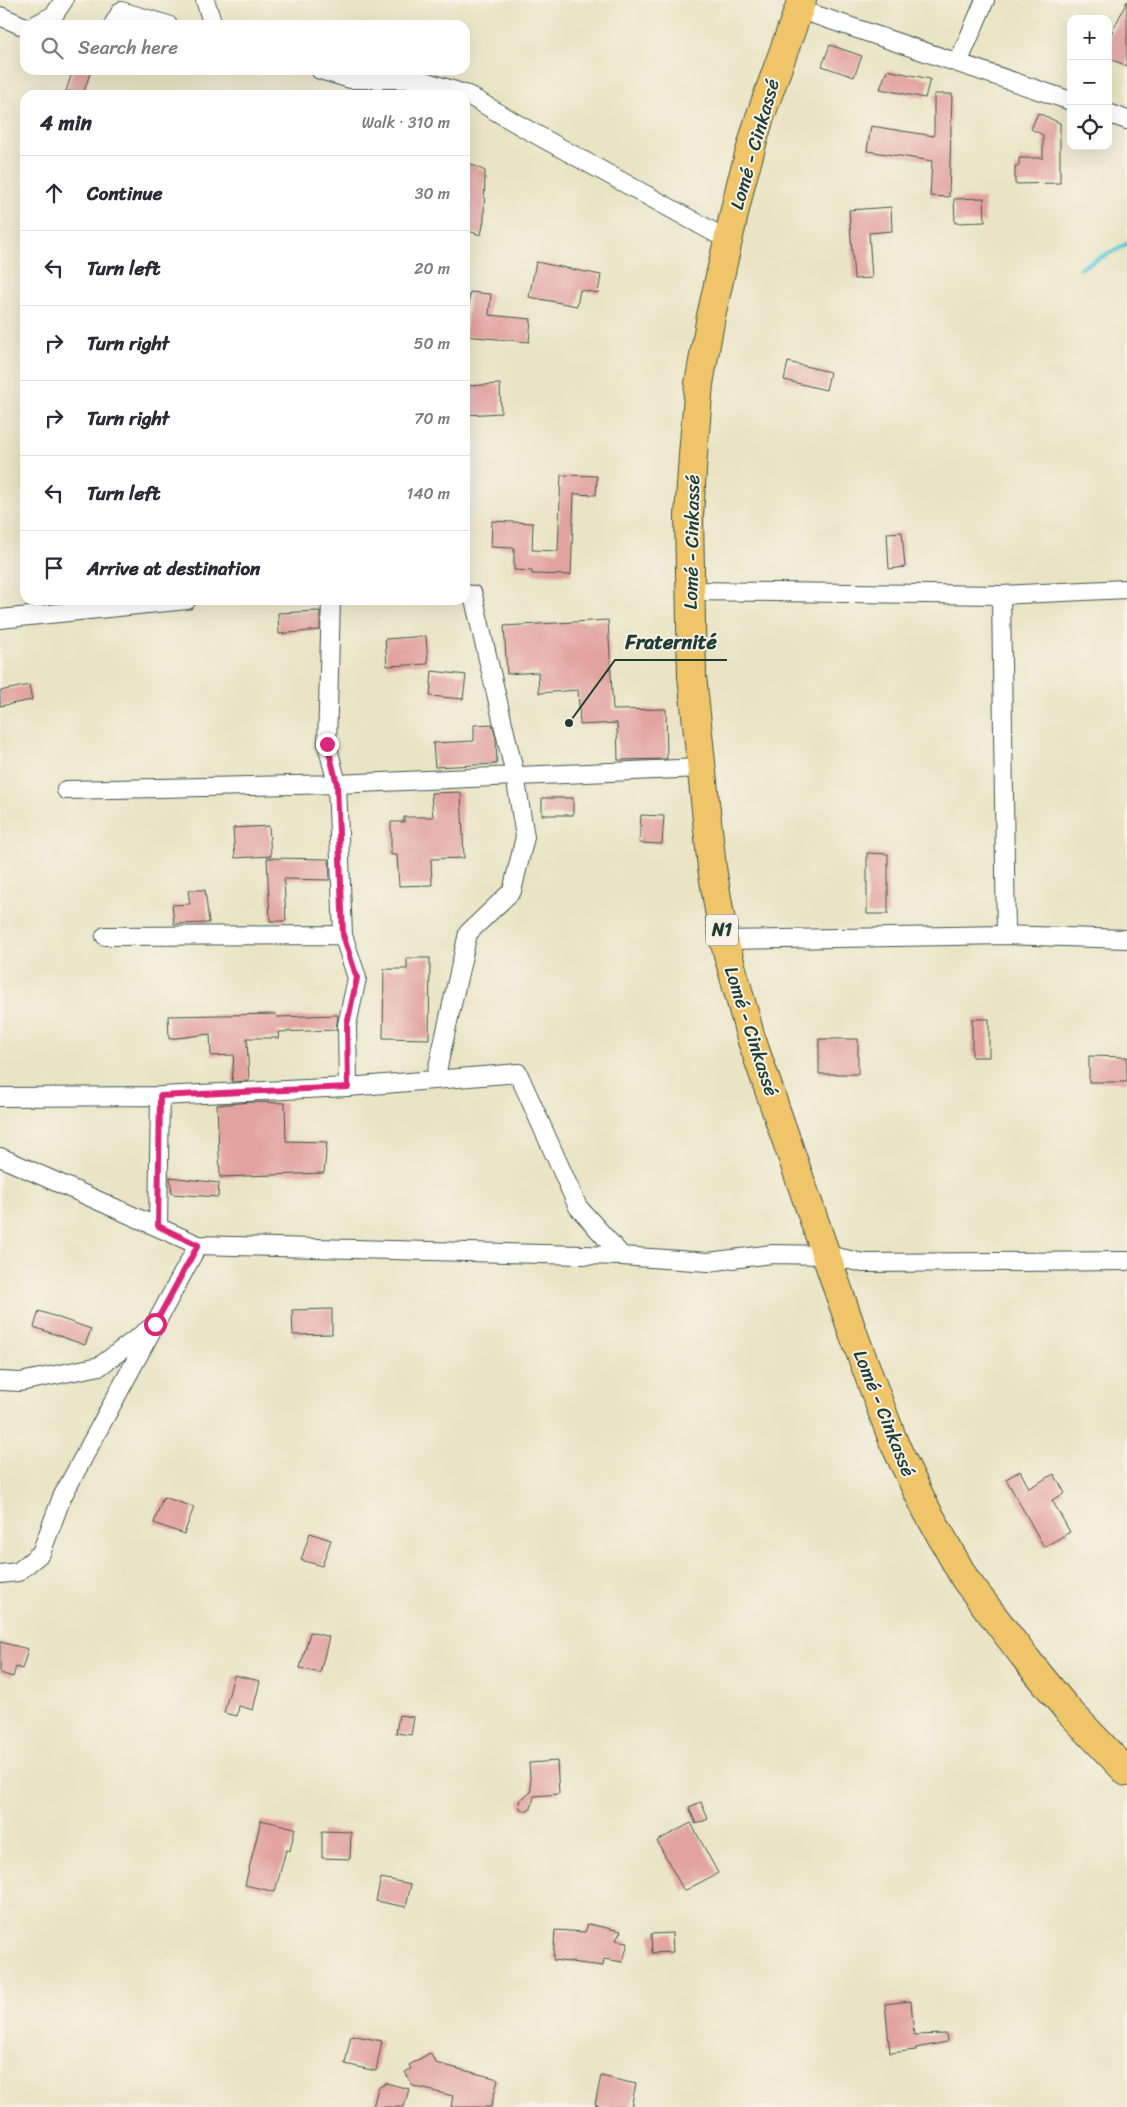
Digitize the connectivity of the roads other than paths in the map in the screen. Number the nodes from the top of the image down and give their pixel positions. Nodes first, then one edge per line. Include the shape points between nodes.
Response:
1 (64, 0) edge
2 (205, 0) edge
3 (985, 0) edge
4 (800, 5) edge
5 (0, 16) edge
6 (44, 20) edge
7 (116, 20) edge
8 (152, 20) edge
9 (211, 20) edge
10 (20, 26) edge
11 (958, 63) junction
12 (337, 75) edge
13 (452, 90) edge
14 (470, 96) edge
15 (1067, 100) edge
16 (1112, 114) edge
17 (1127, 120) edge
18 (728, 240) junction
19 (1127, 589) edge
20 (689, 592) junction
21 (470, 595) edge
22 (1001, 595) junction
23 (138, 605) edge
24 (331, 605) edge
25 (0, 619) edge
26 (700, 768) junction
27 (515, 775) junction
28 (337, 784) junction
29 (66, 790) dead end
30 (1006, 934) junction
31 (343, 935) junction
32 (105, 936) dead end
33 (1127, 938) edge
34 (724, 940) junction
35 (436, 1080) junction
36 (348, 1087) junction
37 (160, 1096) junction
38 (0, 1097) edge
39 (0, 1157) edge
40 (158, 1226) junction
41 (198, 1245) junction
42 (828, 1255) junction
43 (622, 1256) junction
44 (1127, 1262) edge
45 (155, 1324) junction
46 (0, 1381) edge
47 (0, 1574) edge
48 (1127, 1772) edge

1 - 6 street via 54,15
2 - 9 street
3 - 11 street
4 - 11 street
4 - 18 highway, Lomé - Cinkassé / N1 via 758,120
5 - 10 street
7 - 8 street via 121,10
11 - 15 street
12 - 13 street via 350,79 418,79
14 - 18 street
16 - 17 street
18 - 20 highway, Lomé - Cinkassé / N1 via 699,384 689,516
19 - 22 street
20 - 22 street
20 - 26 highway, Lomé - Cinkassé / N1
21 - 27 street via 473,595
22 - 30 street
23 - 25 street
24 - 28 street via 327,744
26 - 27 street
26 - 34 highway, Lomé - Cinkassé / N1
27 - 28 street
27 - 35 street via 526,837 512,891 468,933
28 - 29 street
28 - 31 street
30 - 33 street
30 - 34 street
31 - 32 street
31 - 36 street via 357,978 347,1024
34 - 42 highway, Lomé - Cinkassé / N1 via 751,1038
35 - 36 street
35 - 43 street via 518,1073 578,1207
36 - 37 street
37 - 38 street
37 - 40 street
39 - 40 street
40 - 41 street
41 - 43 street
41 - 45 street
42 - 43 street via 772,1254 708,1262
42 - 44 street via 863,1263
42 - 48 highway, Lomé - Cinkassé / N1 via 894,1443 965,1579 1066,1708
45 - 46 street via 100,1366 20,1382
45 - 47 street via 62,1497 41,1553 18,1572

